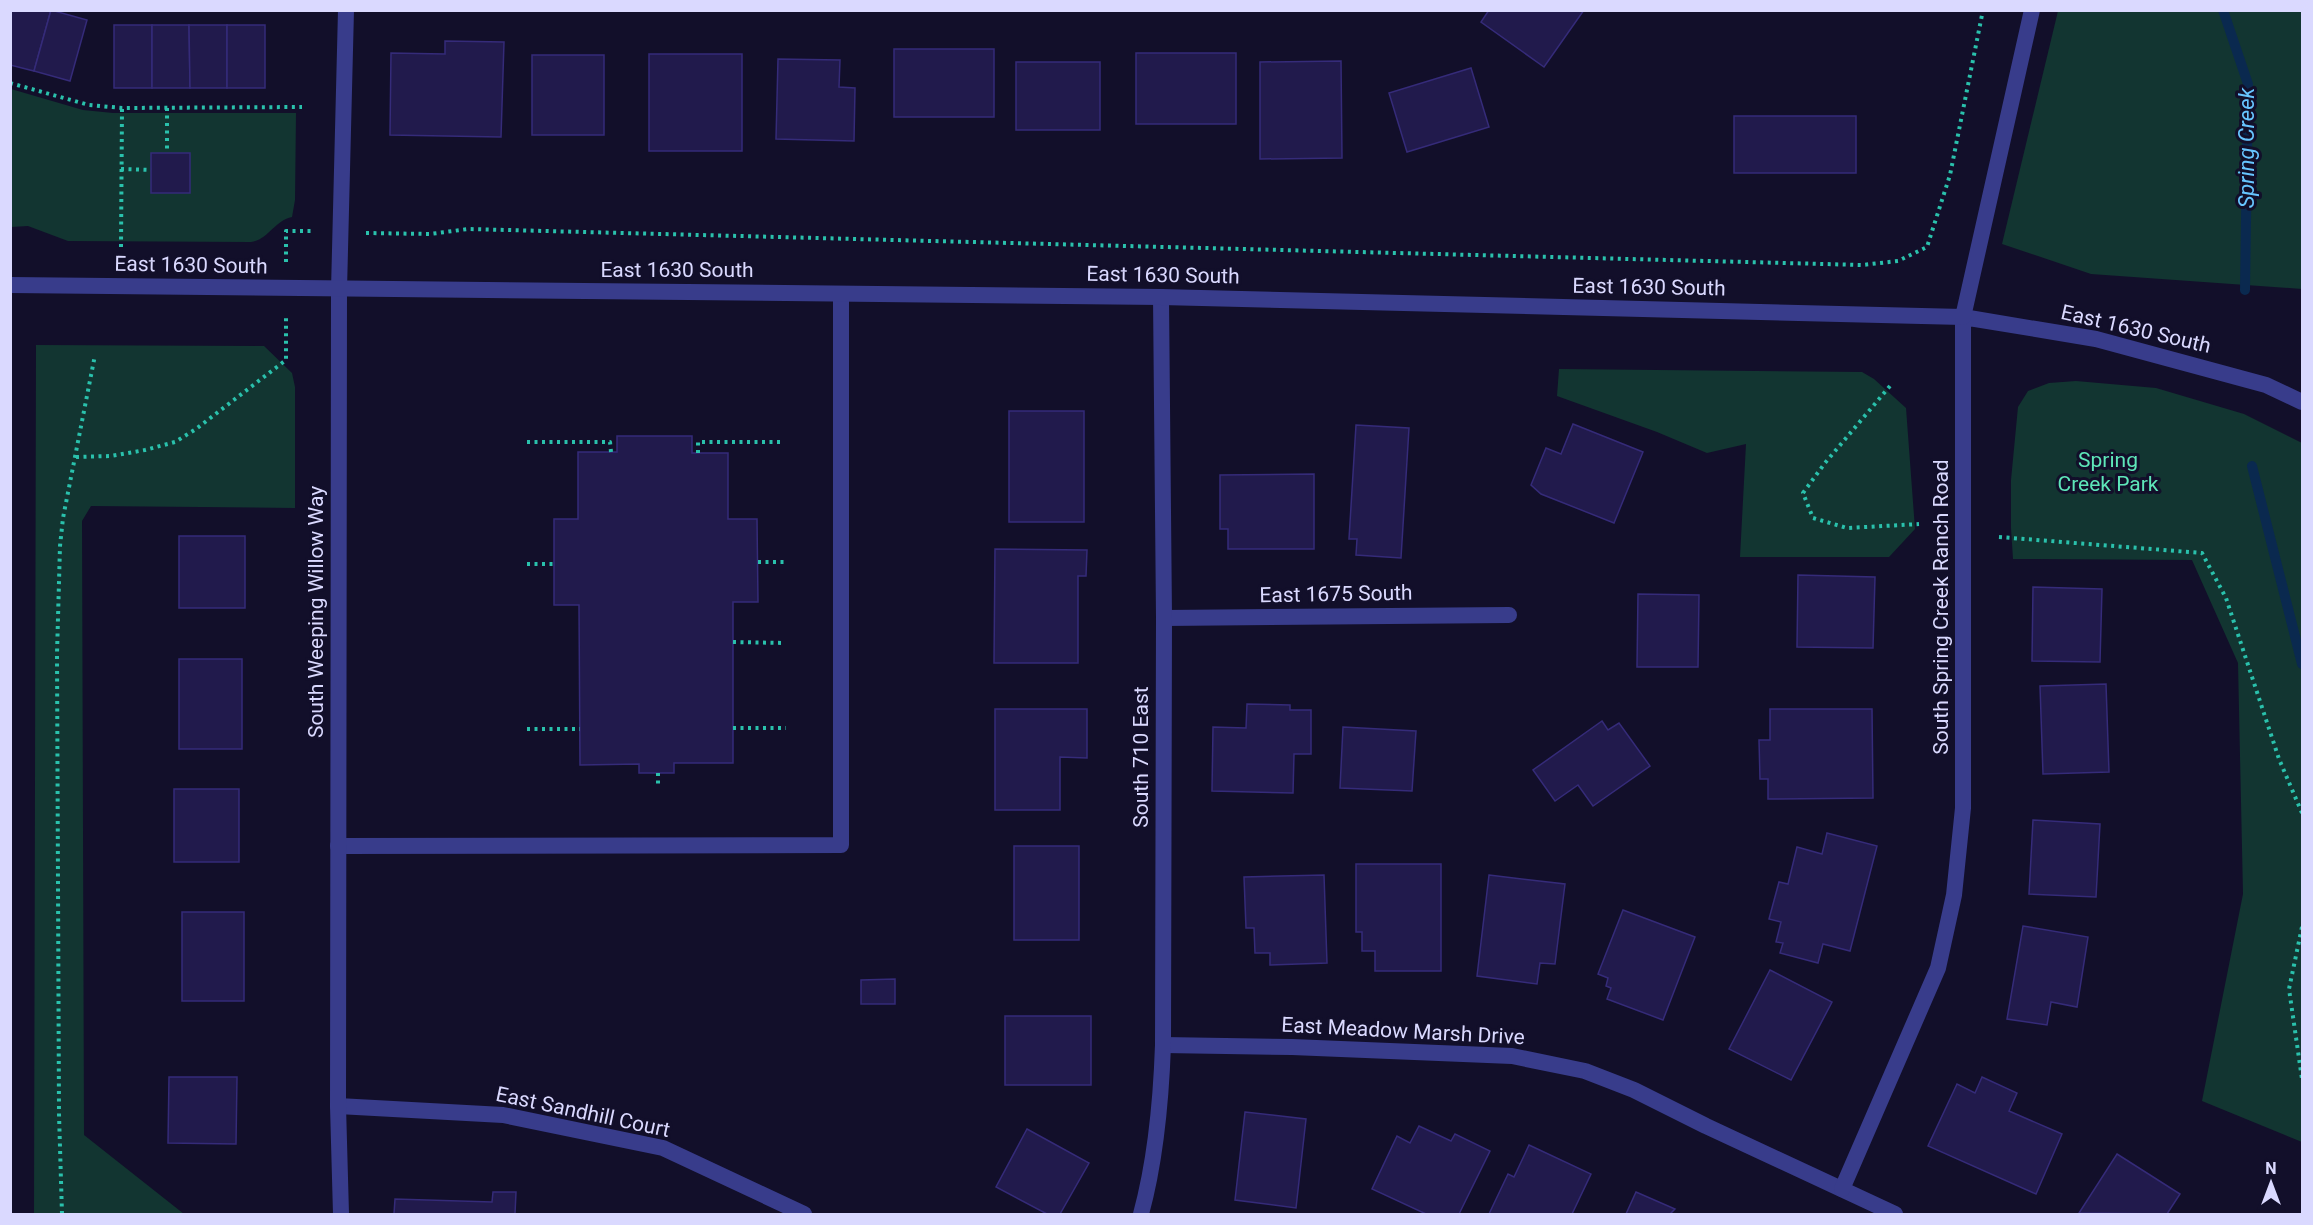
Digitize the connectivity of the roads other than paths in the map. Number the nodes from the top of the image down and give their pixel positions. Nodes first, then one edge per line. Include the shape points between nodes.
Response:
1 (346, 10) edge
2 (2032, 10) edge
3 (10, 285) edge
4 (339, 290) junction
5 (841, 294) junction
6 (1161, 297) junction
7 (1963, 317) junction
8 (2302, 402) edge
9 (1509, 615) dead end
10 (1164, 618) junction
11 (338, 846) junction
12 (1163, 1045) junction
13 (338, 1106) junction
14 (1842, 1189) junction
15 (341, 1215) edge
16 (804, 1215) edge
17 (1141, 1215) edge
18 (1895, 1215) edge

1 - 4 street, South Weeping Willow Way
2 - 7 street, South Spring Creek Ranch Road
3 - 4 street, East 1630 South
4 - 5 street, East 1630 South
4 - 11 street, South Weeping Willow Way
5 - 6 street, East 1630 South
5 - 11 street via 841,845
6 - 7 street, East 1630 South
6 - 10 street, South 710 East
7 - 8 street, East 1630 South via 2096,339 2266,385
7 - 14 street, South Spring Creek Ranch Road via 1963,808 1954,895 1938,968
9 - 10 street, East 1675 South
10 - 12 street, South 710 East
11 - 13 street, South Weeping Willow Way
12 - 14 street, East Meadow Marsh Drive via 1479,1054 1512,1056 1575,1069 1634,1090
12 - 17 street, South 710 East via 1161,1107
13 - 15 street, South Weeping Willow Way
13 - 16 street, East Sandhill Court via 503,1115 663,1148
14 - 18 street, East Meadow Marsh Drive

